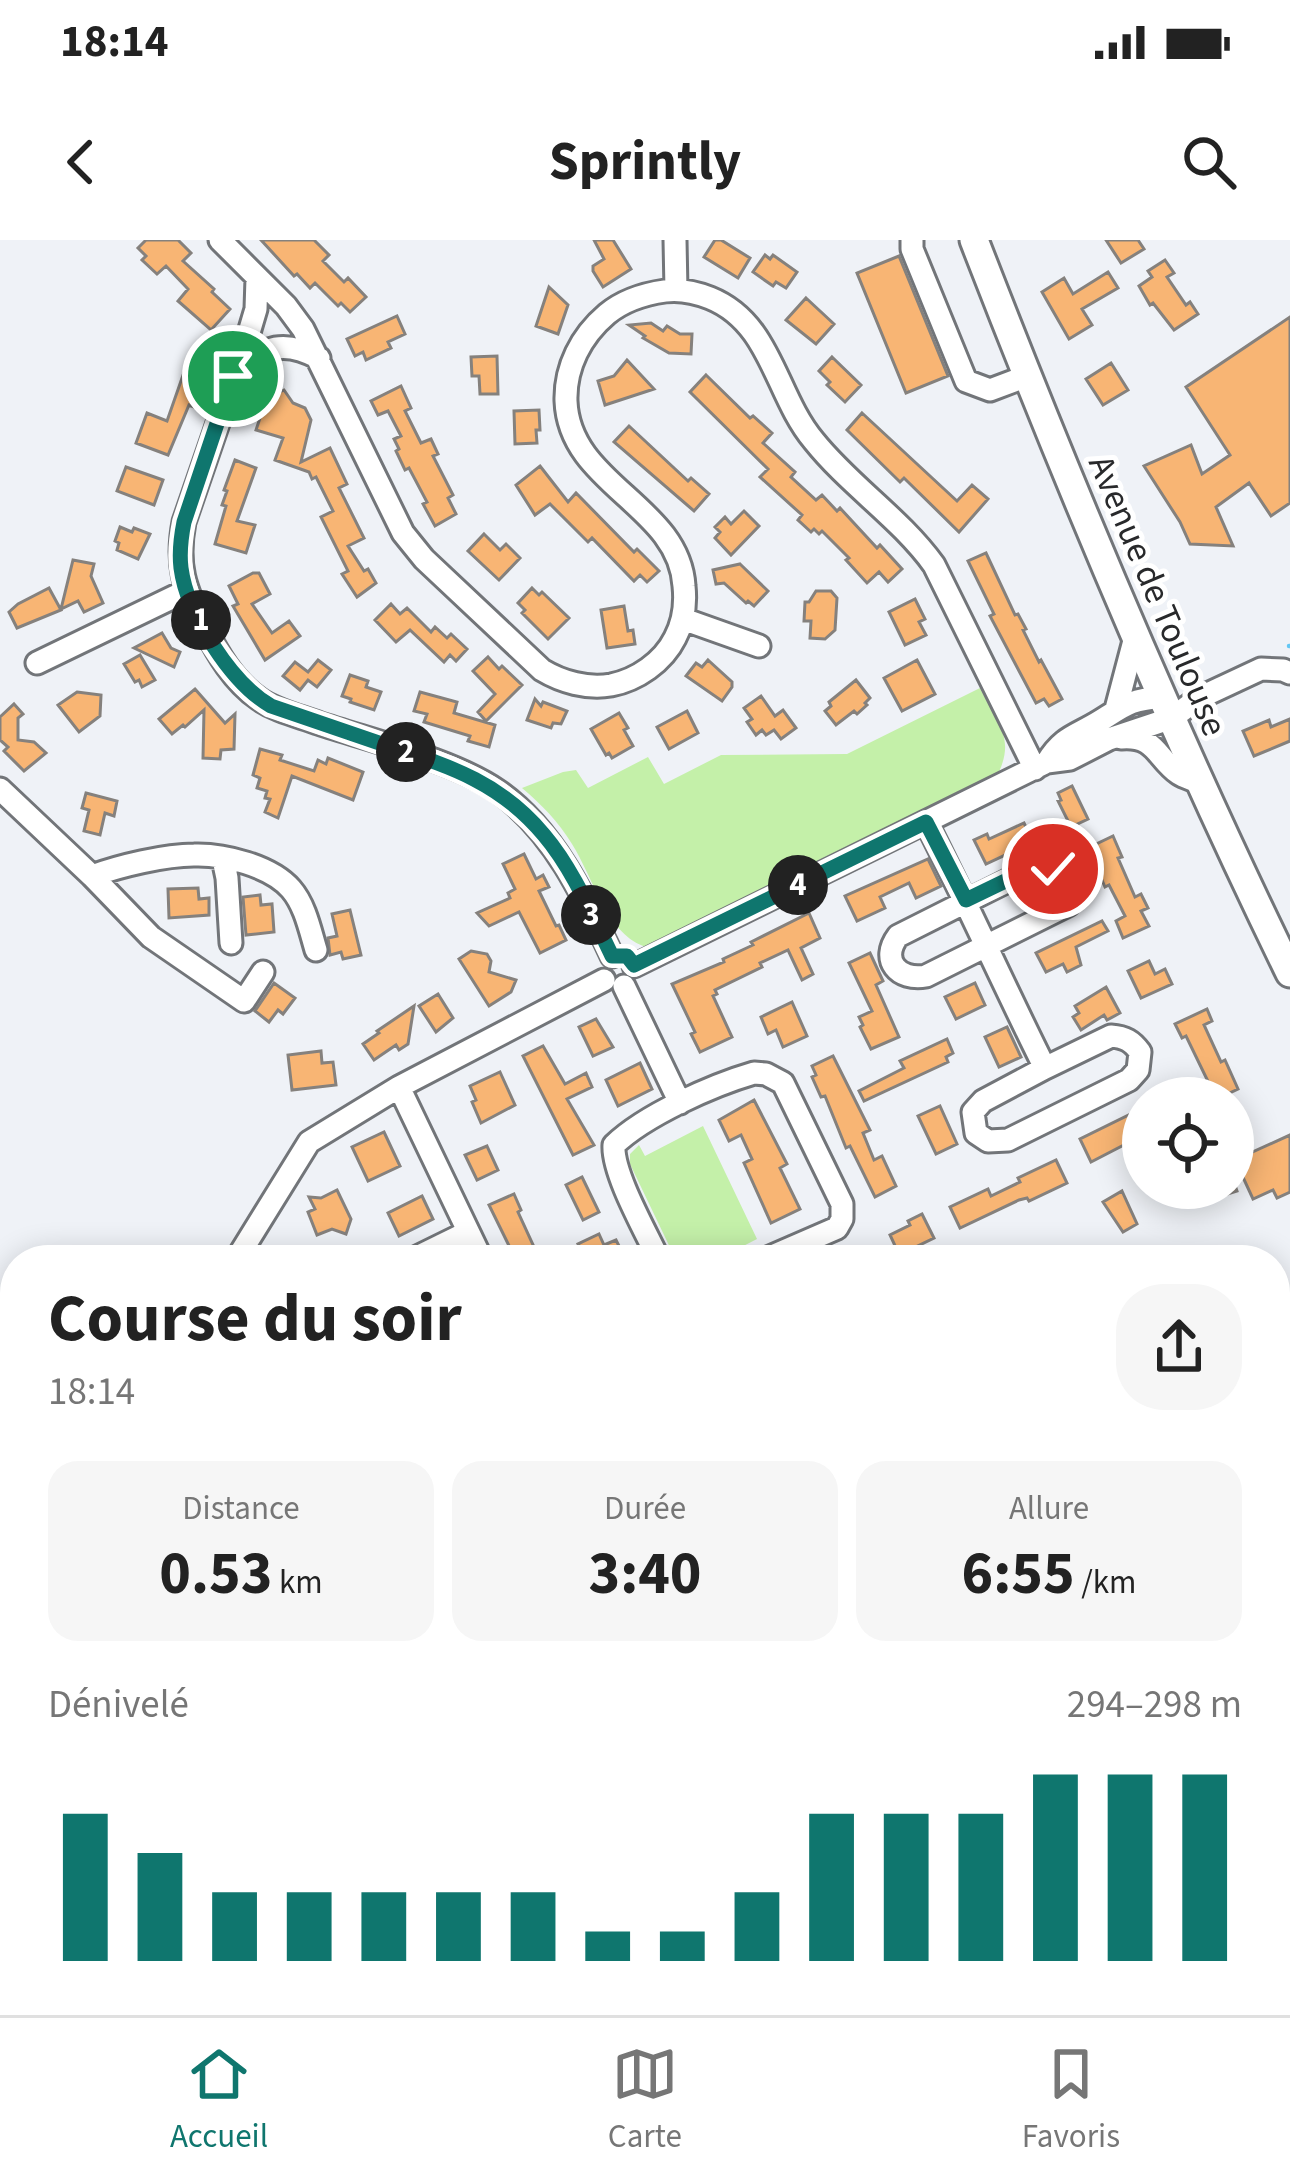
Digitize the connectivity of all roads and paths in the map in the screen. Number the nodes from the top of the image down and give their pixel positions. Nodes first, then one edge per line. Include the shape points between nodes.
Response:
1 (220, 240) edge
2 (675, 240) edge
3 (912, 240) edge
4 (974, 240) edge
5 (257, 278) junction
6 (676, 290) junction
7 (319, 358) junction
8 (233, 376) junction
9 (1027, 376) junction
10 (186, 591) junction
11 (683, 619) junction
12 (1136, 637) junction
13 (759, 646) dead end
14 (37, 664) dead end
15 (1290, 673) edge
16 (1168, 708) junction
17 (1116, 709) junction
18 (1109, 739) junction
19 (1041, 765) junction
20 (1198, 782) junction
21 (0, 789) edge
22 (926, 822) junction
23 (223, 859) junction
24 (92, 876) junction
25 (966, 900) junction
26 (231, 943) dead end
27 (984, 945) junction
28 (316, 950) dead end
29 (263, 972) dead end
30 (1290, 973) edge
31 (621, 977) junction
32 (1045, 1068) junction
33 (399, 1087) junction
34 (680, 1102) junction
35 (468, 1232) junction
36 (245, 1245) edge
37 (442, 1245) edge
38 (474, 1245) edge
39 (652, 1245) edge
40 (798, 1245) edge

1 - 5 street
2 - 6 street
3 - 9 street via 966,381 990,390
4 - 9 main road, Avenue de Toulouse
5 - 7 street
5 - 8 street via 256,309
6 - 11 street via 633,298 599,321 573,359 566,401 588,462 677,552
6 - 19 street via 716,300 746,321 811,438 919,544
7 - 8 street via 291,347 267,349
7 - 11 street via 403,533 542,670 557,680 613,685 667,653
8 - 10 street via 184,522
9 - 12 main road, Avenue de Toulouse
10 - 14 street
10 - 31 street via 224,664 258,699 467,773 521,810 563,862 612,956 603,964
11 - 13 street
12 - 16 main road, Avenue de Toulouse
12 - 17 street
15 - 16 street via 1261,669
16 - 17 street via 1138,700
16 - 18 street
16 - 20 main road, Avenue de Toulouse
17 - 19 street via 1058,744
18 - 19 street
18 - 20 street via 1151,744
19 - 22 street
20 - 30 main road, Avenue de Toulouse
21 - 24 street
22 - 25 street
22 - 31 street
23 - 24 street via 195,855
23 - 26 street
23 - 28 street via 292,890
24 - 29 street via 151,937 244,1001
25 - 27 street
25 - 27 street via 898,936 891,961 904,976 926,976
25 - 27 street via 1030,869 1053,869 1068,882 1068,904
27 - 32 street
31 - 33 street
31 - 34 street
32 - 32 street via 983,1101 973,1112 976,1133 1008,1140 1129,1080 1140,1052 1111,1036
33 - 35 street
33 - 36 street via 309,1142
34 - 39 street via 614,1145
34 - 40 street via 754,1072 783,1083 842,1204 837,1228
35 - 37 street
35 - 38 street

